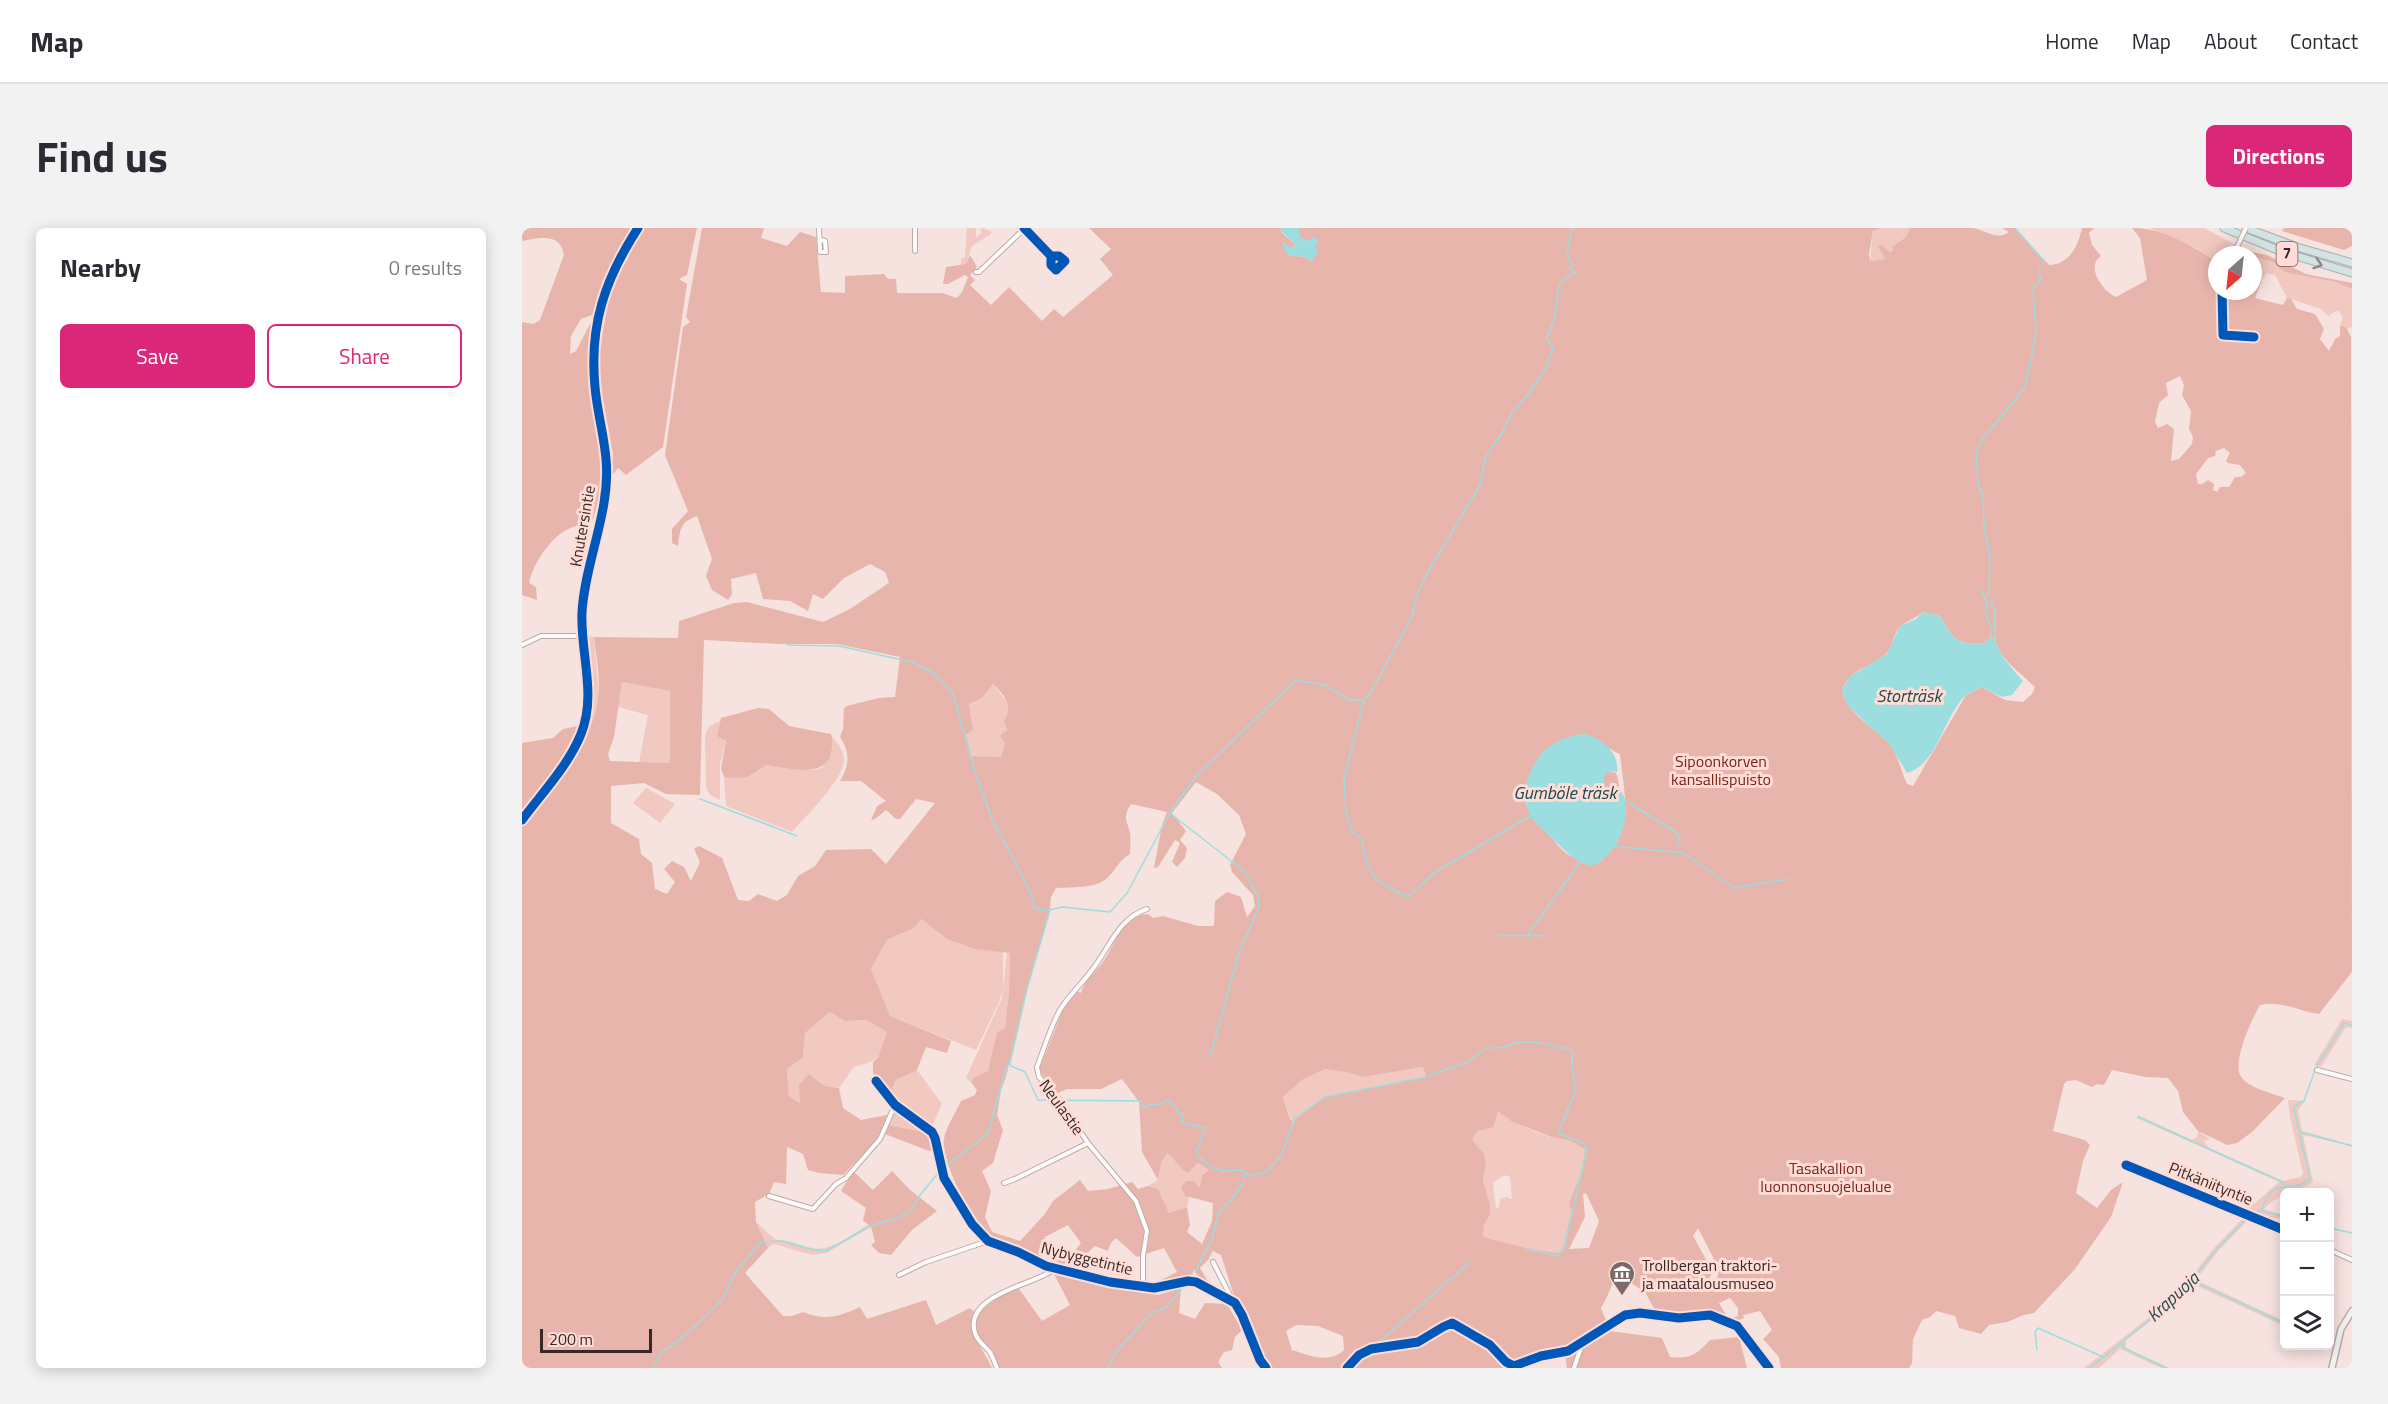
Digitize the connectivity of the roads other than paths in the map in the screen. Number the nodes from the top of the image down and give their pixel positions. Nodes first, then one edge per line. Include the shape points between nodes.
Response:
1 (638, 228) edge
2 (819, 228) edge
3 (915, 228) edge
4 (1024, 228) edge
5 (2224, 228) edge
6 (2246, 228) edge
7 (820, 240) dead end
8 (2237, 246) edge
9 (915, 251) dead end
10 (1051, 256) dead end
11 (2352, 263) edge
12 (976, 272) dead end
13 (2352, 273) edge
14 (2222, 300) edge
15 (2254, 337) dead end
16 (583, 636) junction
17 (522, 645) edge
18 (522, 820) edge
19 (1147, 909) dead end
20 (2317, 1070) dead end
21 (2352, 1079) edge
22 (876, 1081) dead end
23 (895, 1105) junction
24 (1088, 1143) junction
25 (2126, 1165) dead end
26 (1004, 1183) dead end
27 (769, 1196) dead end
28 (2280, 1228) edge
29 (988, 1241) junction
30 (2334, 1252) edge
31 (2352, 1260) edge
32 (1213, 1262) dead end
33 (1055, 1269) junction
34 (899, 1275) dead end
35 (1143, 1287) junction
36 (1234, 1303) junction
37 (2352, 1311) edge
38 (1583, 1342) junction
39 (997, 1368) edge
40 (1266, 1368) edge
41 (1347, 1368) edge
42 (1574, 1368) edge
43 (1769, 1368) edge
44 (2332, 1368) edge

1 - 16 street, Knutersintie via 615,264 599,310 595,387 607,460 585,592
2 - 7 street
3 - 9 street
4 - 10 street
4 - 12 street
5 -> 13 highway, 7 via 2280,251
6 - 8 street, bridge
6 - 11 highway, 7
14 - 15 street via 2223,335
16 - 17 street via 541,636
16 - 18 street, Knutersintie via 589,688 581,734 569,757
19 - 24 street, Neulastie via 1123,925 1058,1012 1037,1067 1039,1077 1060,1100
20 - 21 street
22 - 23 street, Nybyggetintie
23 - 27 street via 880,1139 813,1209
23 - 29 street, Nybyggetintie via 932,1132 944,1178 966,1215
24 - 26 street
24 - 35 street, Neulastie via 1130,1192 1144,1219 1147,1231
25 - 28 street, Pitkäniityntie
29 - 33 street, Nybyggetintie
29 - 34 street
30 - 31 street
32 - 36 street
33 - 35 street, Nybyggetintie
33 - 39 street via 1004,1292 973,1319 975,1336
35 - 36 street, Nybyggetintie via 1188,1281
36 - 40 street
37 - 44 street via 2341,1329
38 - 41 street via 1568,1351 1514,1366 1490,1345 1452,1323 1418,1342 1371,1349
38 - 42 street
38 - 43 street via 1625,1315 1710,1315 1737,1326

